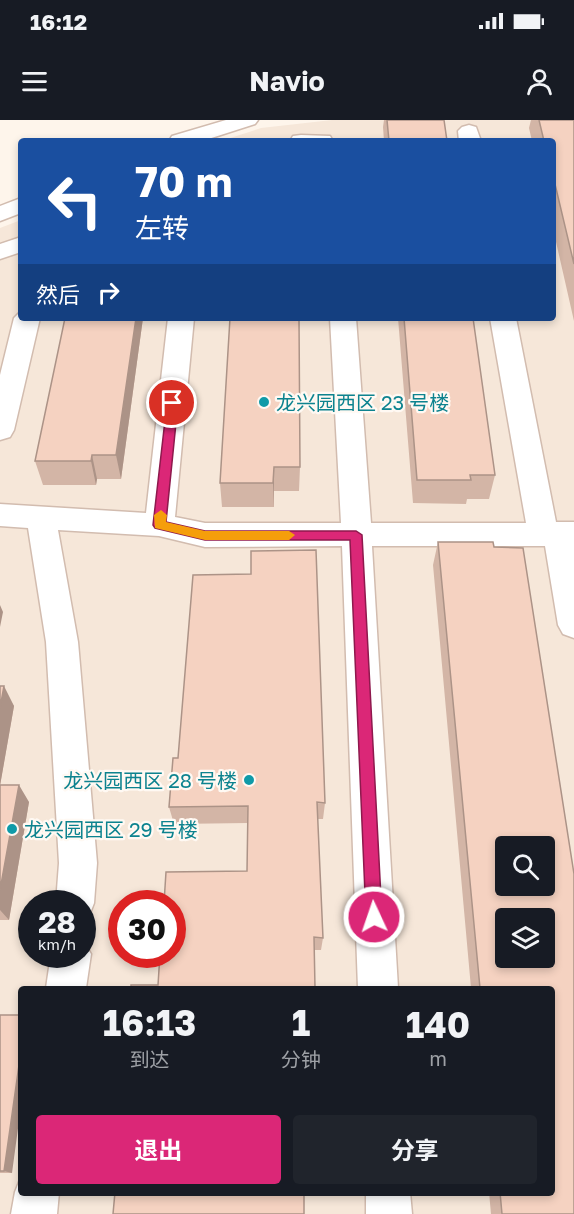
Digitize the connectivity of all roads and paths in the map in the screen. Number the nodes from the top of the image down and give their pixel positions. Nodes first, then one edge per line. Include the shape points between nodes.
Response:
1 (248, 120) edge
2 (190, 138) edge
3 (18, 206) edge
4 (0, 214) edge
5 (18, 245) edge
6 (0, 252) edge
7 (26, 321) edge
8 (181, 321) edge
9 (343, 321) edge
10 (504, 321) edge
11 (0, 430) edge
12 (0, 514) edge
13 (40, 516) junction
14 (159, 525) junction
15 (558, 534) edge
16 (356, 535) junction
17 (574, 625) edge
18 (76, 890) edge
19 (69, 968) edge
20 (66, 986) edge
21 (378, 986) edge
22 (36, 1196) edge
23 (388, 1196) edge
24 (34, 1214) edge
25 (389, 1214) edge

1 - 2 street
3 - 4 street
5 - 6 street
7 - 11 street
8 - 14 street
9 - 16 street
10 - 15 street
12 - 13 street
13 - 14 street
13 - 18 street via 62,642 78,862
14 - 16 street via 205,536
15 - 16 street
15 - 17 street
16 - 21 street
19 - 20 street
22 - 24 street
23 - 25 street

